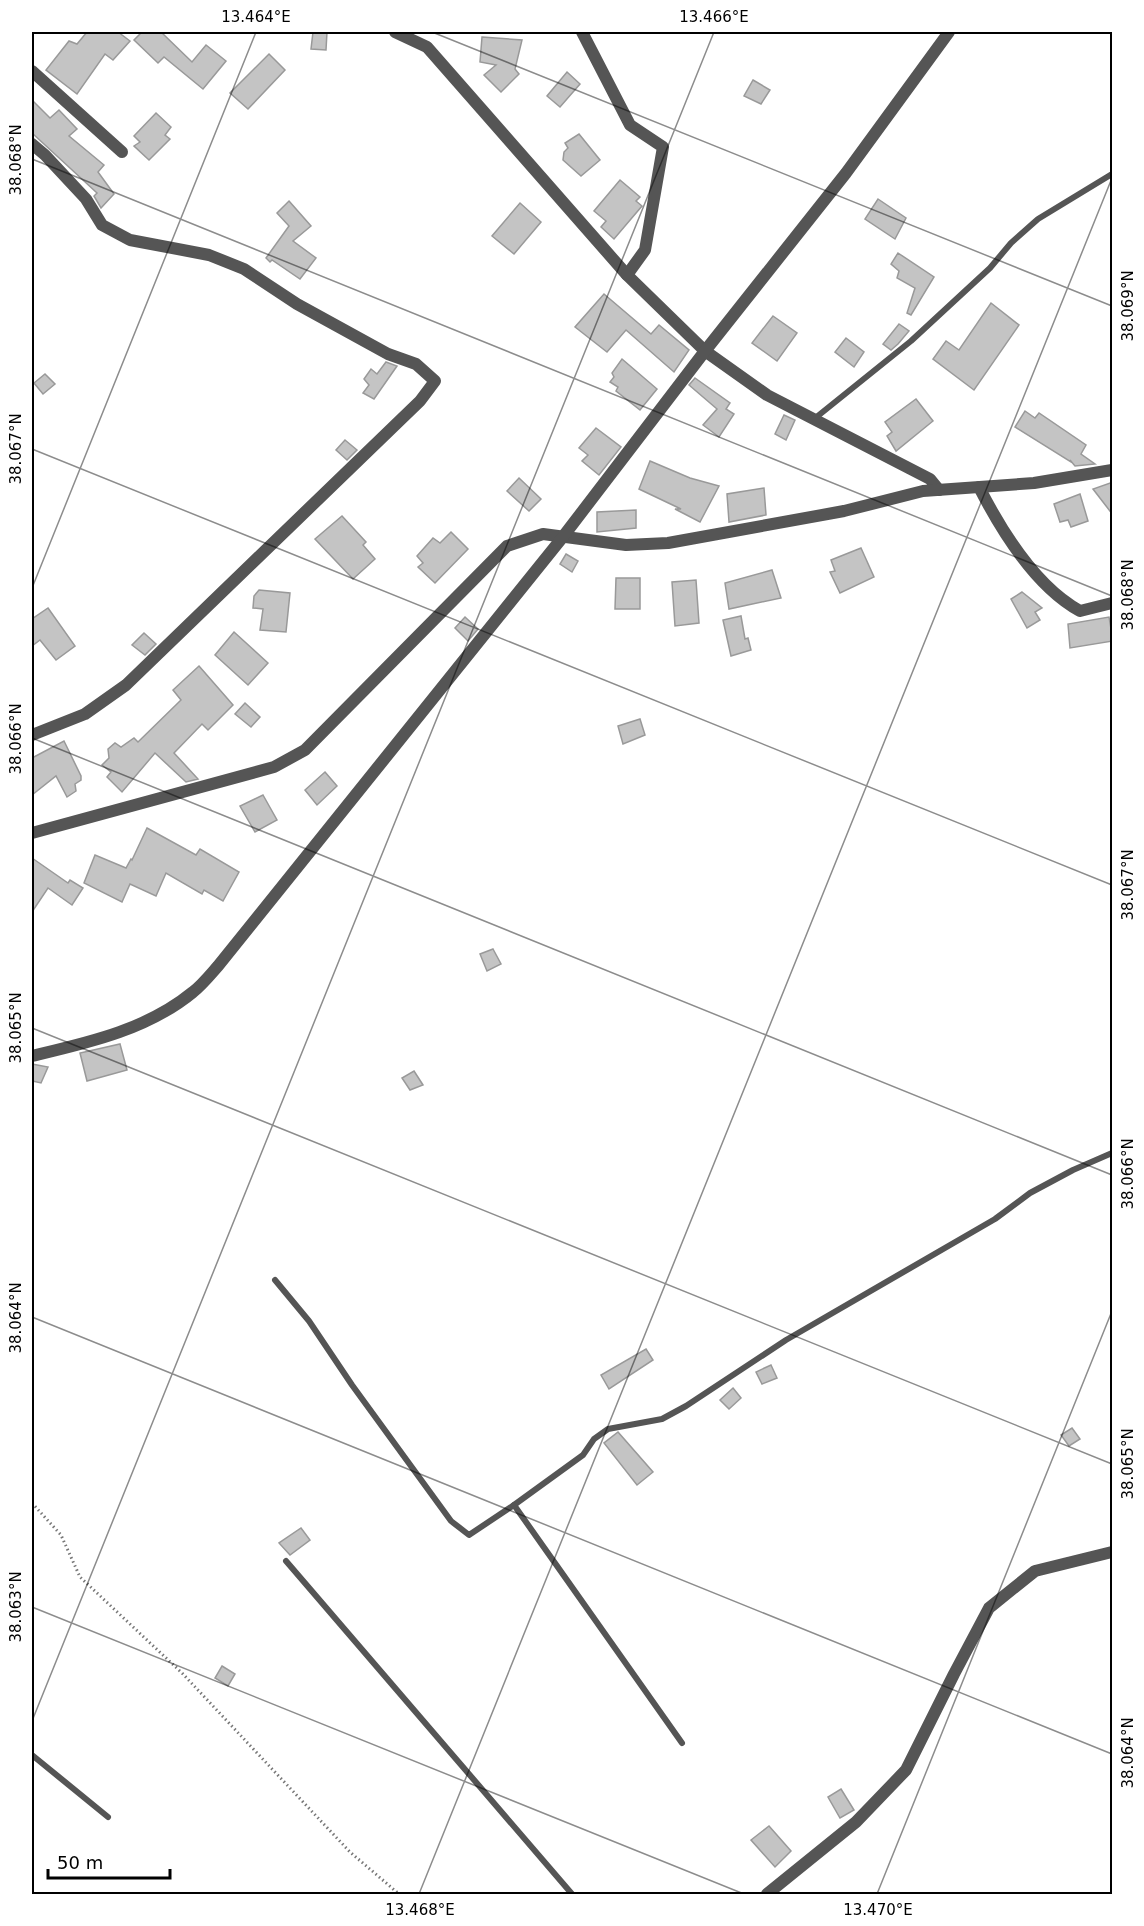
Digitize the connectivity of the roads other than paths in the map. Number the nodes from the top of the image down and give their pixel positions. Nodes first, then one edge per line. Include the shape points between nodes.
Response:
1 (395, 32) edge
2 (582, 32) edge
3 (948, 32) edge
4 (32, 71) edge
5 (32, 144) edge
6 (122, 152) dead end
7 (1113, 174) edge
8 (627, 275) junction
9 (705, 351) junction
10 (814, 419) junction
11 (1113, 470) edge
12 (980, 487) junction
13 (939, 490) junction
14 (562, 538) junction
15 (1113, 603) edge
16 (32, 735) edge
17 (32, 833) edge
18 (32, 1056) edge
19 (1113, 1153) edge
20 (275, 1280) dead end
21 (514, 1505) junction
22 (1113, 1552) edge
23 (286, 1561) dead end
24 (682, 1743) dead end
25 (32, 1755) edge
26 (108, 1816) dead end
27 (572, 1894) edge
28 (767, 1894) edge

1 - 8 street via 427,47
2 - 8 street via 630,125 663,147 645,250
3 - 9 street via 846,173
4 - 6 street
5 - 16 street via 86,199 102,225 130,240 209,255 244,269 388,354 416,364 435,381 420,401 126,685 86,714
7 - 10 lane via 1038,219 911,341
8 - 9 street
9 - 10 street via 767,395
9 - 14 street
10 - 13 street via 930,479
11 - 12 street
12 - 13 street
12 - 15 street via 994,516 1038,579 1080,611
13 - 14 street via 668,543 626,545
14 - 17 street via 543,534 507,546 305,750 274,767
14 - 18 street via 219,966 193,992 155,1017 118,1033
19 - 21 lane via 1030,1193 995,1218 786,1340 678,1411 663,1419 608,1429 594,1438 583,1455
20 - 21 lane via 309,1321 452,1521 469,1535
21 - 24 lane
22 - 28 street via 1035,1571 989,1608 906,1770 856,1822
23 - 27 lane
25 - 26 lane

